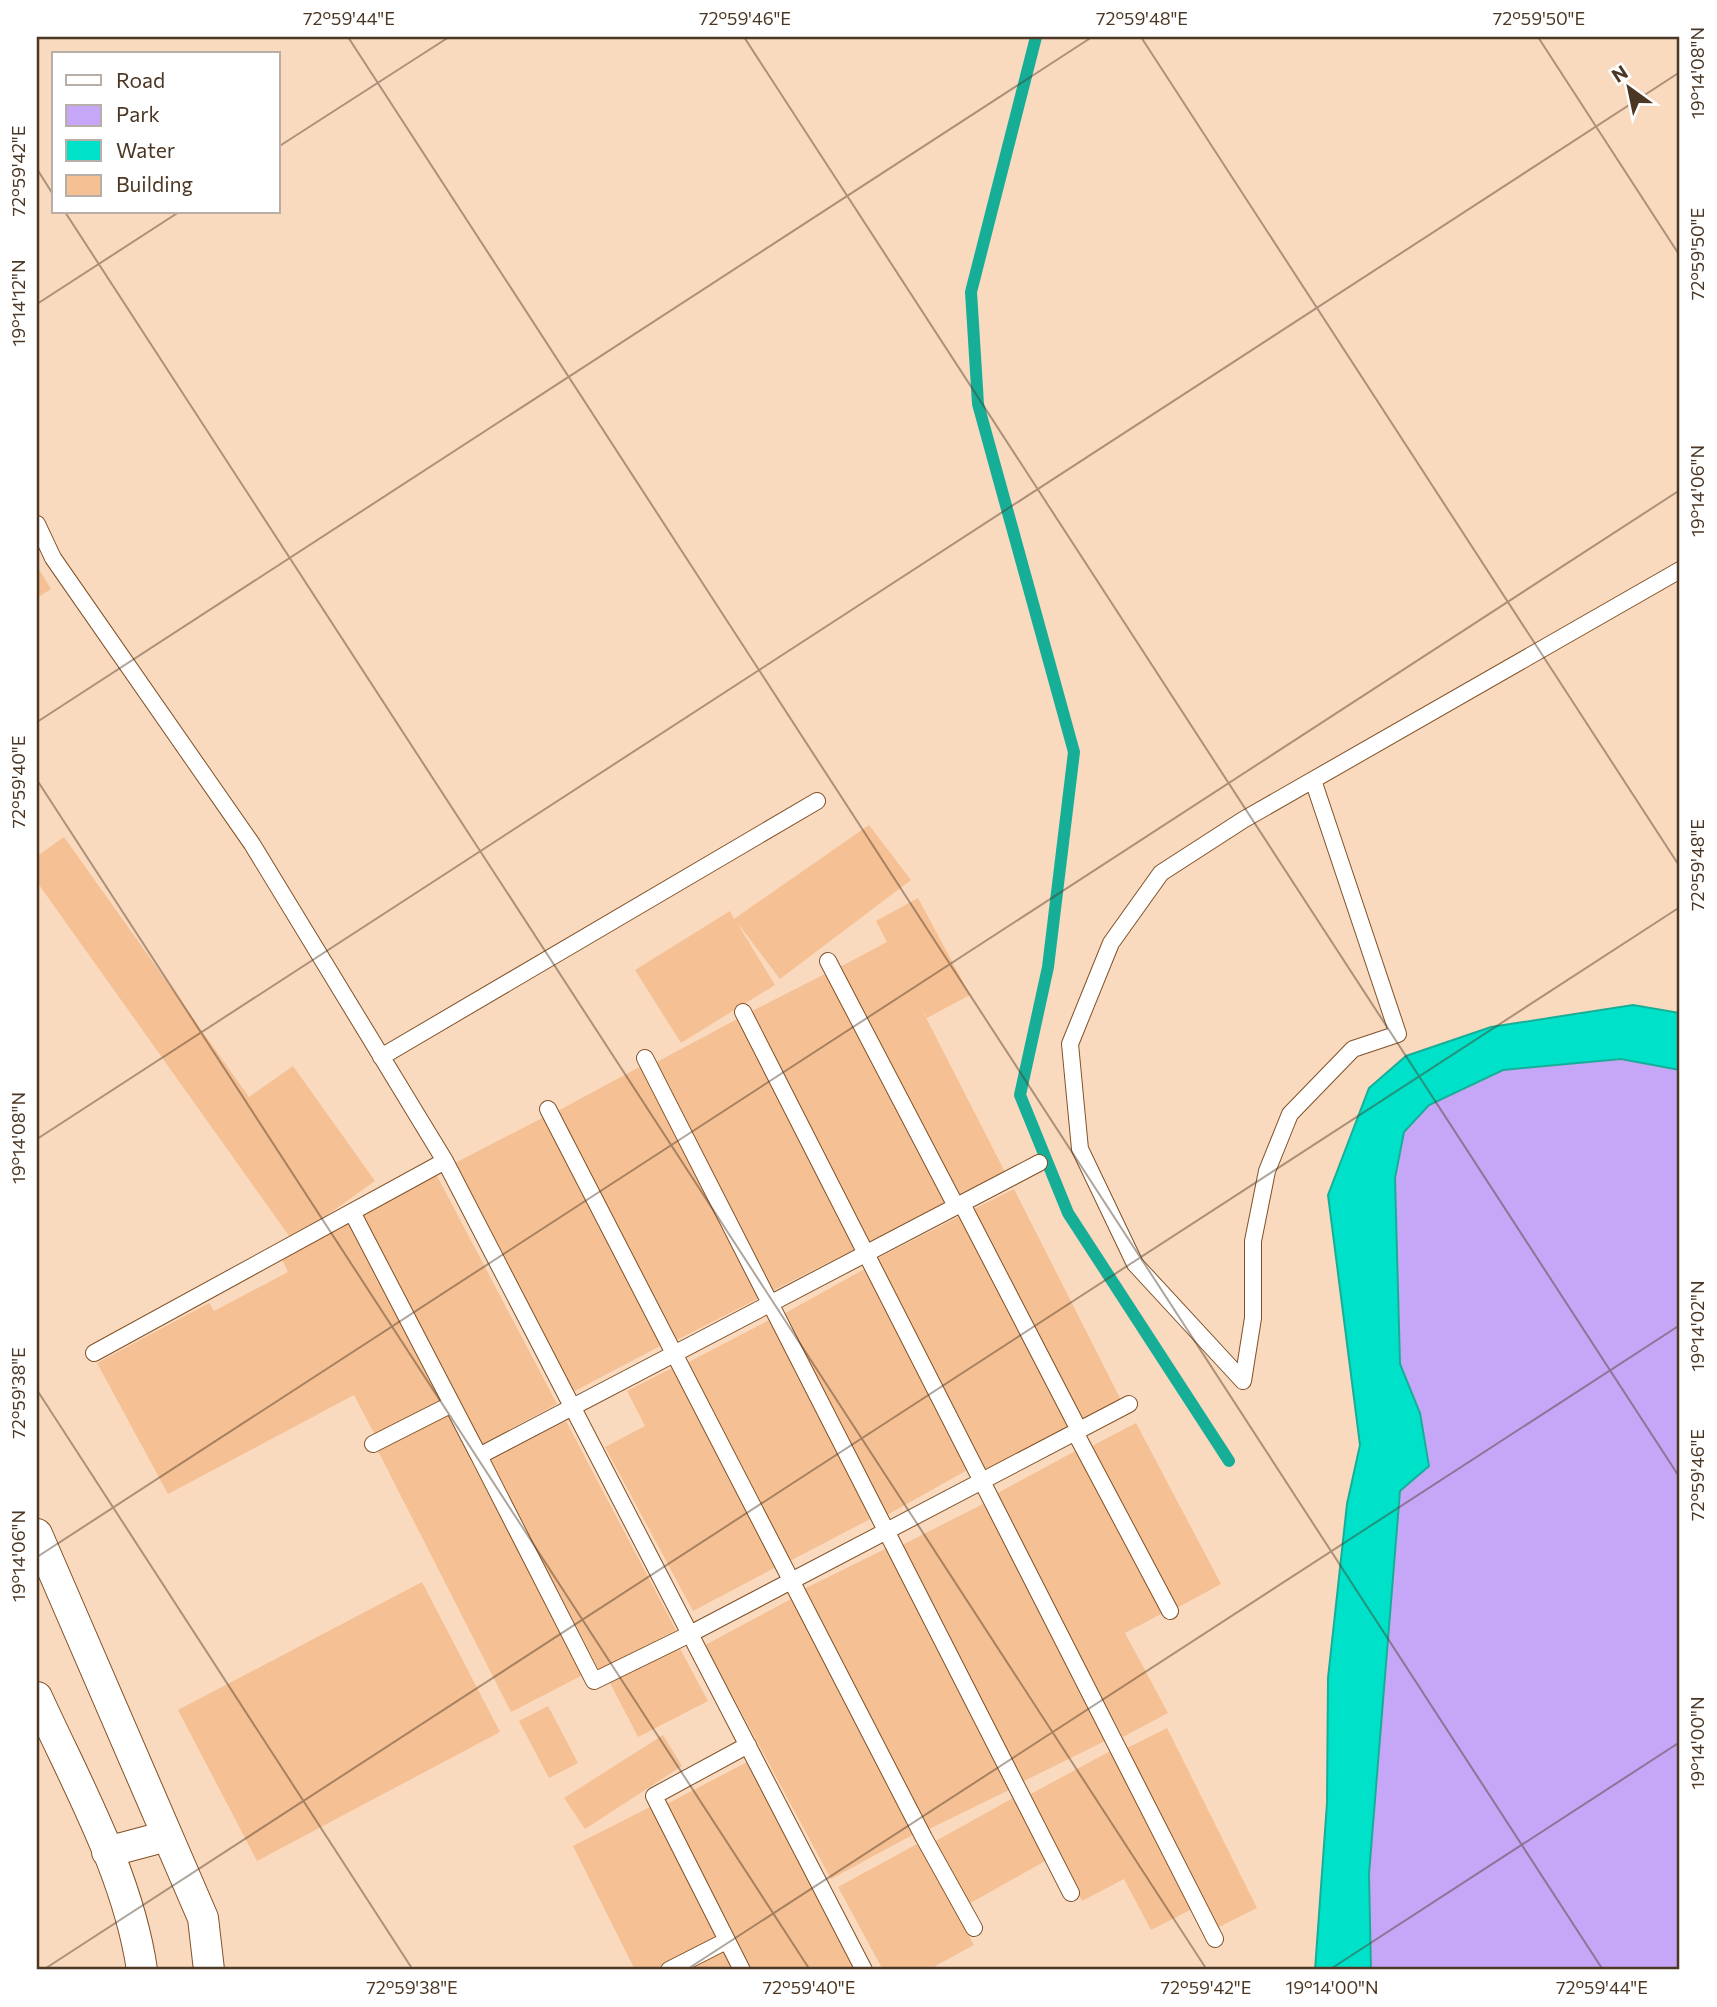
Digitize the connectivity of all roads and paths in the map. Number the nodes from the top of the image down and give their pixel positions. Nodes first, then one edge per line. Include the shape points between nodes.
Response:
1 (37, 524) edge
2 (1680, 570) edge
3 (1313, 780) junction
4 (817, 801) dead end
5 (828, 961) dead end
6 (743, 1012) dead end
7 (381, 1057) junction
8 (645, 1058) dead end
9 (548, 1108) dead end
10 (445, 1161) junction
11 (1039, 1163) dead end
12 (959, 1205) junction
13 (352, 1212) junction
14 (866, 1254) junction
15 (769, 1304) junction
16 (94, 1353) dead end
17 (673, 1354) junction
18 (452, 1404) junction
19 (1129, 1404) dead end
20 (571, 1408) junction
21 (1077, 1431) junction
22 (373, 1444) dead end
23 (479, 1456) junction
24 (981, 1481) junction
25 (888, 1530) junction
26 (37, 1534) edge
27 (792, 1580) junction
28 (1170, 1611) dead end
29 (690, 1634) junction
30 (37, 1698) edge
31 (748, 1745) junction
32 (167, 1836) junction
33 (107, 1852) junction
34 (1071, 1893) dead end
35 (974, 1928) dead end
36 (1215, 1939) dead end
37 (726, 1941) junction
38 (142, 1970) edge
39 (209, 1970) edge
40 (669, 1970) edge
41 (742, 1970) edge
42 (863, 1970) edge

1 - 7 lane via 53,558 252,844
2 - 3 lane
3 - 3 lane via 1161,873 1111,943 1070,1044 1080,1149 1135,1264 1244,1381 1252,1318 1253,1241 1267,1171 1290,1114 1353,1049 1398,1034
4 - 7 lane
5 - 12 lane
6 - 14 lane
7 - 10 lane
8 - 15 lane
9 - 17 lane
10 - 13 lane
10 - 20 lane
11 - 12 lane
12 - 14 lane
12 - 21 lane
13 - 16 lane
13 - 18 lane
14 - 15 lane
14 - 24 lane
15 - 17 lane
15 - 25 lane
17 - 20 lane
17 - 27 lane
18 - 22 lane
18 - 23 lane
19 - 21 lane
20 - 23 lane
20 - 29 lane
21 - 24 lane
21 - 28 lane
23 - 29 lane via 594,1681
24 - 25 lane
24 - 36 lane
25 - 27 lane
25 - 34 lane
26 - 32 street
27 - 29 lane
27 - 35 lane
29 - 31 lane
30 - 33 street
31 - 37 lane via 654,1796
31 - 42 lane
32 - 33 street
32 - 39 street via 203,1918
33 - 38 street via 137,1931
37 - 40 lane
37 - 41 lane

